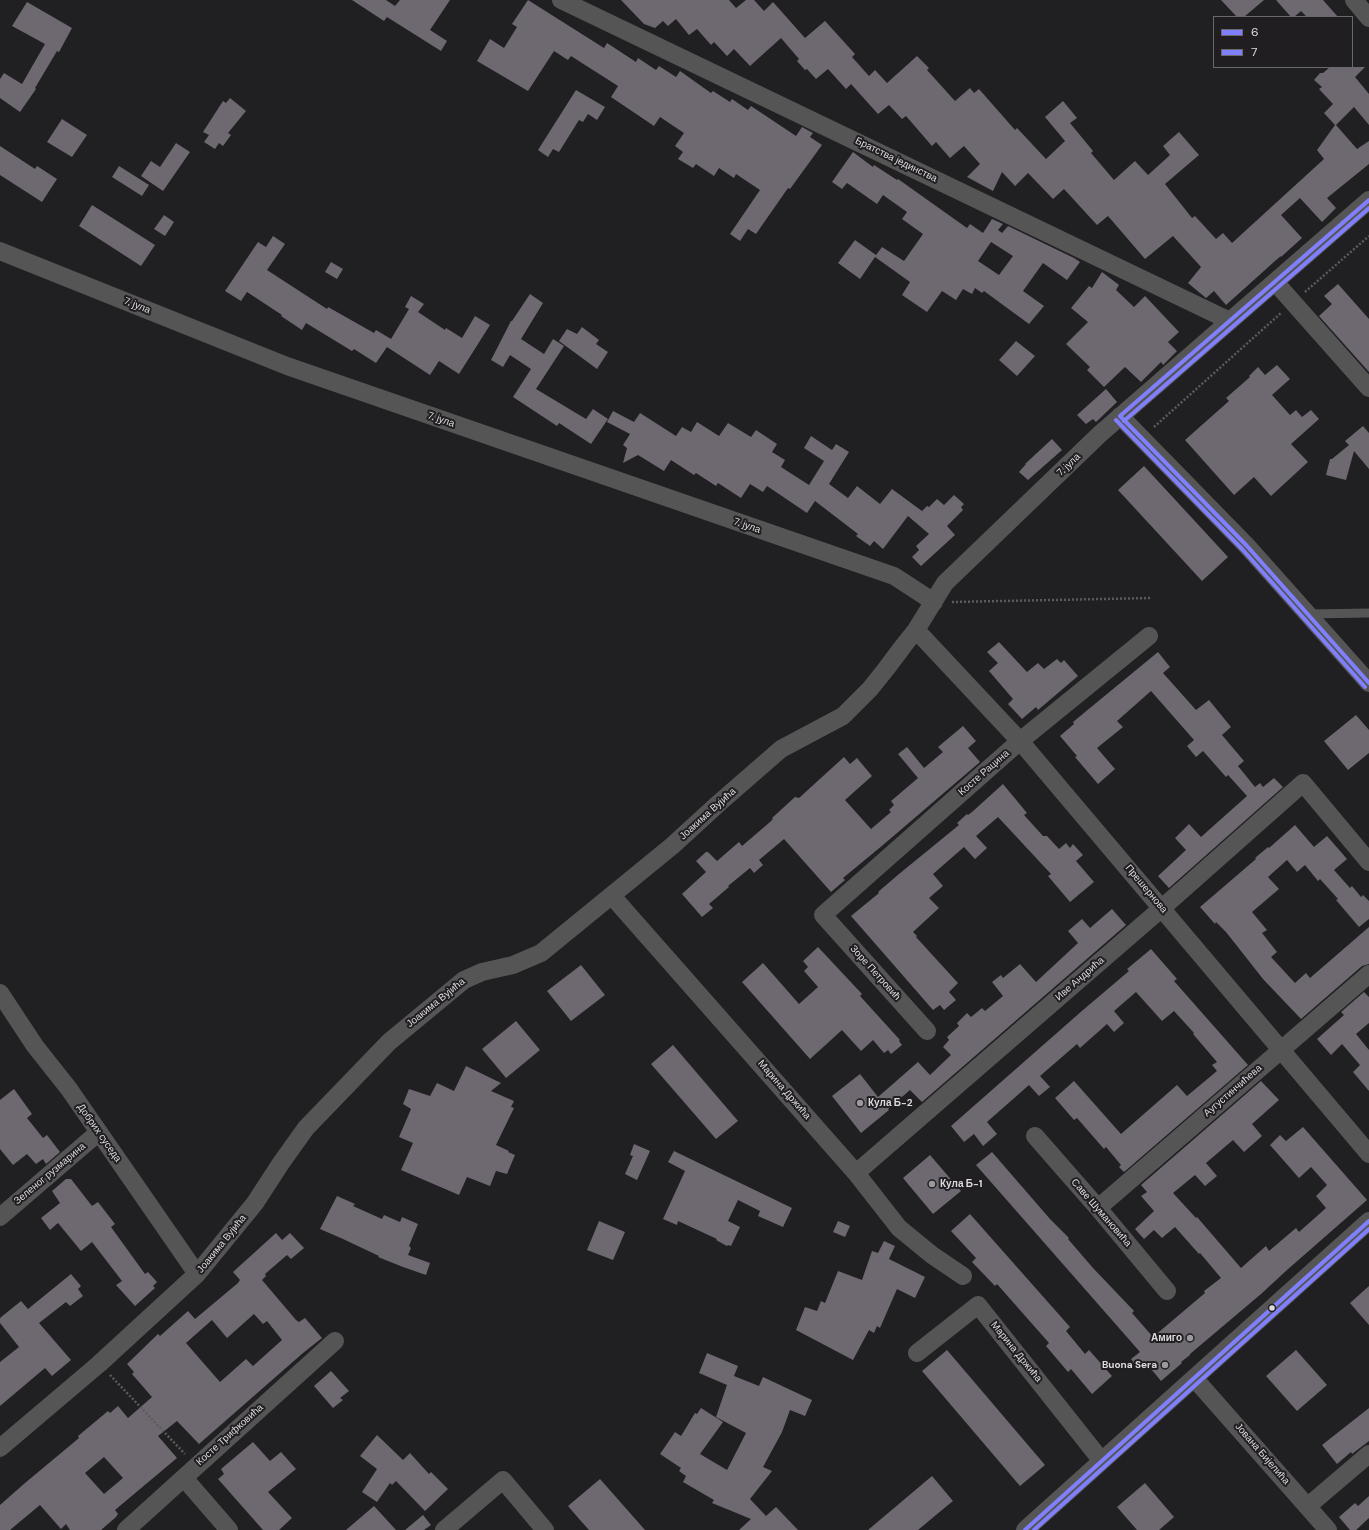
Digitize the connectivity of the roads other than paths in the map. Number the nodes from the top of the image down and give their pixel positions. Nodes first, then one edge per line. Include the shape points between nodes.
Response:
1 (561, 0) edge
2 (1354, 0) edge
3 (1369, 18) edge
4 (1369, 200) edge
5 (0, 251) edge
6 (1275, 282) junction
7 (1230, 321) junction
8 (1369, 388) edge
9 (1120, 416) junction
10 (934, 602) junction
11 (1369, 613) edge
12 (1309, 614) junction
13 (916, 630) junction
14 (1148, 636) dead end
15 (1369, 683) edge
16 (1020, 741) junction
17 (1369, 862) edge
18 (612, 896) junction
19 (1162, 908) junction
20 (823, 915) joint
21 (1369, 974) edge
22 (0, 993) edge
23 (927, 1030) dead end
24 (1281, 1049) junction
25 (99, 1132) junction
26 (1034, 1136) dead end
27 (1369, 1154) edge
28 (856, 1173) junction
29 (1098, 1208) junction
30 (0, 1216) edge
31 (1369, 1221) edge
32 (198, 1274) junction
33 (963, 1276) dead end
34 (1167, 1291) dead end
35 (335, 1341) dead end
36 (917, 1354) dead end
37 (1194, 1378) junction
38 (0, 1448) edge
39 (1369, 1454) edge
40 (1101, 1460) junction
41 (190, 1472) junction
42 (1308, 1506) junction
43 (126, 1530) edge
44 (229, 1530) edge
45 (444, 1530) edge
46 (545, 1530) edge
47 (1024, 1530) edge
48 (1328, 1530) edge

1 - 7 street, Братства јединства
2 - 3 street
4 - 6 street, 7. јула
5 - 10 street, 7. јула via 287,366 894,576
6 - 7 street, 7. јула
6 - 8 street
7 - 9 street, 7. јула
9 - 10 street, 7. јула via 945,583
9 - 12 street via 1248,546
10 - 13 street, Јоакима Вујића
11 - 12 lane
12 - 15 street
13 - 16 street, Прешернова
13 - 18 street, Јоакима Вујића via 870,689 843,716 781,749
14 - 16 street, Косте Рацина
16 - 19 street, Прешернова
16 - 20 street, Косте Рацина
17 - 19 street, Иве Андрића via 1303,783
18 - 28 street, Марина Држића
18 - 32 street, Јоакима Вујића via 541,953 513,965 482,972 464,980 389,1042 306,1128 250,1209
19 - 24 street, Прешернова
19 - 28 street, Иве Андрића
20 - 23 street, Зоре Петровић
21 - 24 street, Аугустинчићева
22 - 25 street, Добрих суседа via 35,1046
24 - 27 street, Прешернова
24 - 29 street, Аугустинчићева
25 - 30 street, Зеленог рузмарина
25 - 32 street, Добрих суседа
26 - 29 street, Саве Шумановића
28 - 33 street, Марина Држића via 899,1228
29 - 34 street, Саве Шумановића
31 - 37 street
32 - 38 street, Јоакима Вујића via 99,1364
35 - 41 street, Косте Трифковића
36 - 40 street, Марина Држића via 978,1305
37 - 40 street
37 - 42 street, Јована Бијелића
39 - 42 street
40 - 47 street
41 - 43 street, Косте Трифковића
41 - 44 street
42 - 48 street, Јована Бијелића
45 - 46 street via 503,1480

